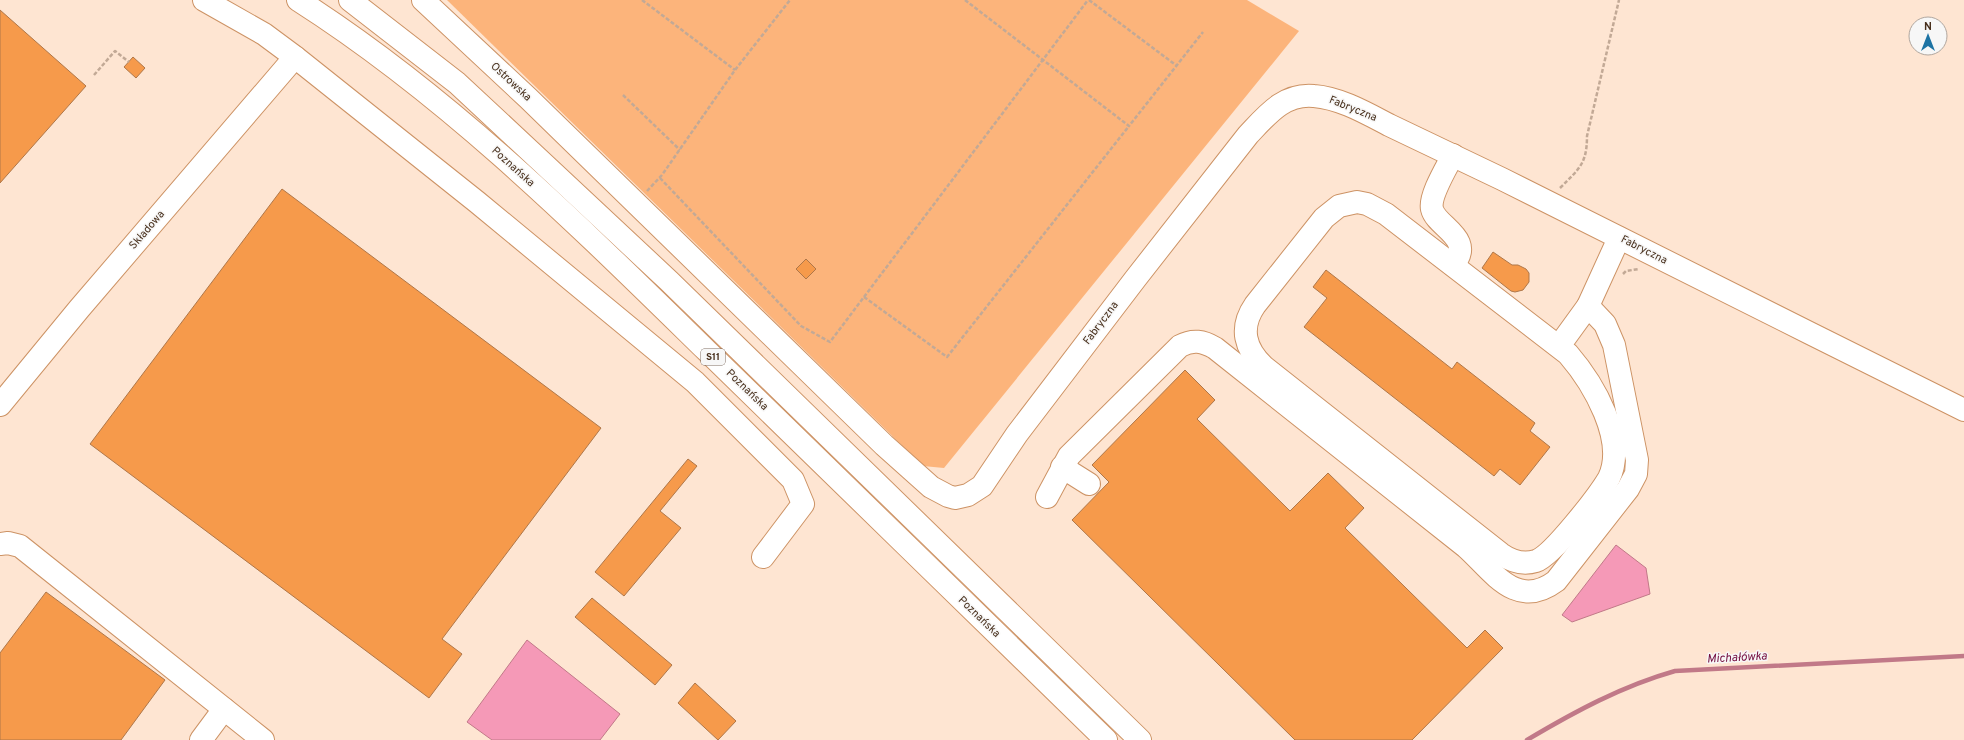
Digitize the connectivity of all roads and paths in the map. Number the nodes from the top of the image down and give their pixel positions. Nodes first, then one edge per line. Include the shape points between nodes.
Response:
1 (204, 0) edge
2 (298, 0) edge
3 (423, 0) edge
4 (642, 0) edge
5 (790, 0) edge
6 (965, 0) edge
7 (1088, 0) edge
8 (1618, 0) edge
9 (351, 1) edge
10 (1203, 32) dead end
11 (296, 57) junction
12 (1043, 60) junction
13 (129, 62) dead end
14 (1176, 66) junction
15 (735, 70) junction
16 (94, 75) dead end
17 (623, 95) dead end
18 (1129, 126) junction
19 (680, 150) junction
20 (1453, 155) junction
21 (660, 178) junction
22 (636, 203) junction
23 (1549, 203) junction
24 (1619, 238) junction
25 (1453, 265) junction
26 (864, 297) junction
27 (1588, 306) junction
28 (1559, 346) junction
29 (0, 405) edge
30 (1964, 410) edge
31 (1062, 467) junction
32 (1089, 484) dead end
33 (1047, 497) dead end
34 (0, 544) edge
35 (763, 557) dead end
36 (224, 709) junction
37 (202, 740) edge
38 (263, 740) edge
39 (1106, 740) edge
40 (1140, 740) edge

1 - 11 main road via 264,34
2 - 39 main road, Poznańska / S11 via 338,26 432,96 518,171 656,301
3 - 22 main road, Ostrowska
4 - 15 path
5 - 15 path
6 - 12 path
7 - 12 path
7 - 14 path
8 - 23 path via 1587,136 1587,154 1579,169
9 - 40 main road, Poznańska / S11 via 456,83 530,150 669,281
10 - 14 path
11 - 29 main road, Składowa via 79,309
11 - 35 main road via 695,382 793,480 803,504
12 - 18 path
12 - 26 path
13 - 16 path via 115,51
14 - 18 path
15 - 19 path
17 - 19 path
18 - 26 path via 947,357
19 - 21 path
20 - 22 main road, Fabryczna via 1350,106 1323,97 1304,95 1286,100 1264,117 1214,179 1016,434 982,486 968,495 955,498 931,486 884,445
20 - 23 main road, Fabryczna
20 - 25 main road via 1431,207 1453,233 1457,242 1459,254
21 - 22 path
21 - 26 path via 801,326 830,342
23 - 24 main road, Fabryczna
24 - 27 main road
24 - 30 main road, Fabryczna
25 - 28 main road
25 - 28 main road via 1377,208 1358,202 1339,206 1324,218 1255,305 1247,319 1246,336 1252,353 1264,367 1501,554 1515,562 1531,562 1551,551 1605,484 1614,466 1612,429 1606,415 1578,367
27 - 28 main road
27 - 31 main road via 1605,324 1614,345 1635,451 1636,474 1628,489 1556,581 1545,588 1526,591 1503,584 1466,547 1215,348 1202,342 1190,341 1180,346 1075,450
31 - 32 main road
31 - 33 main road
34 - 36 main road via 20,546
36 - 37 main road
36 - 38 main road

